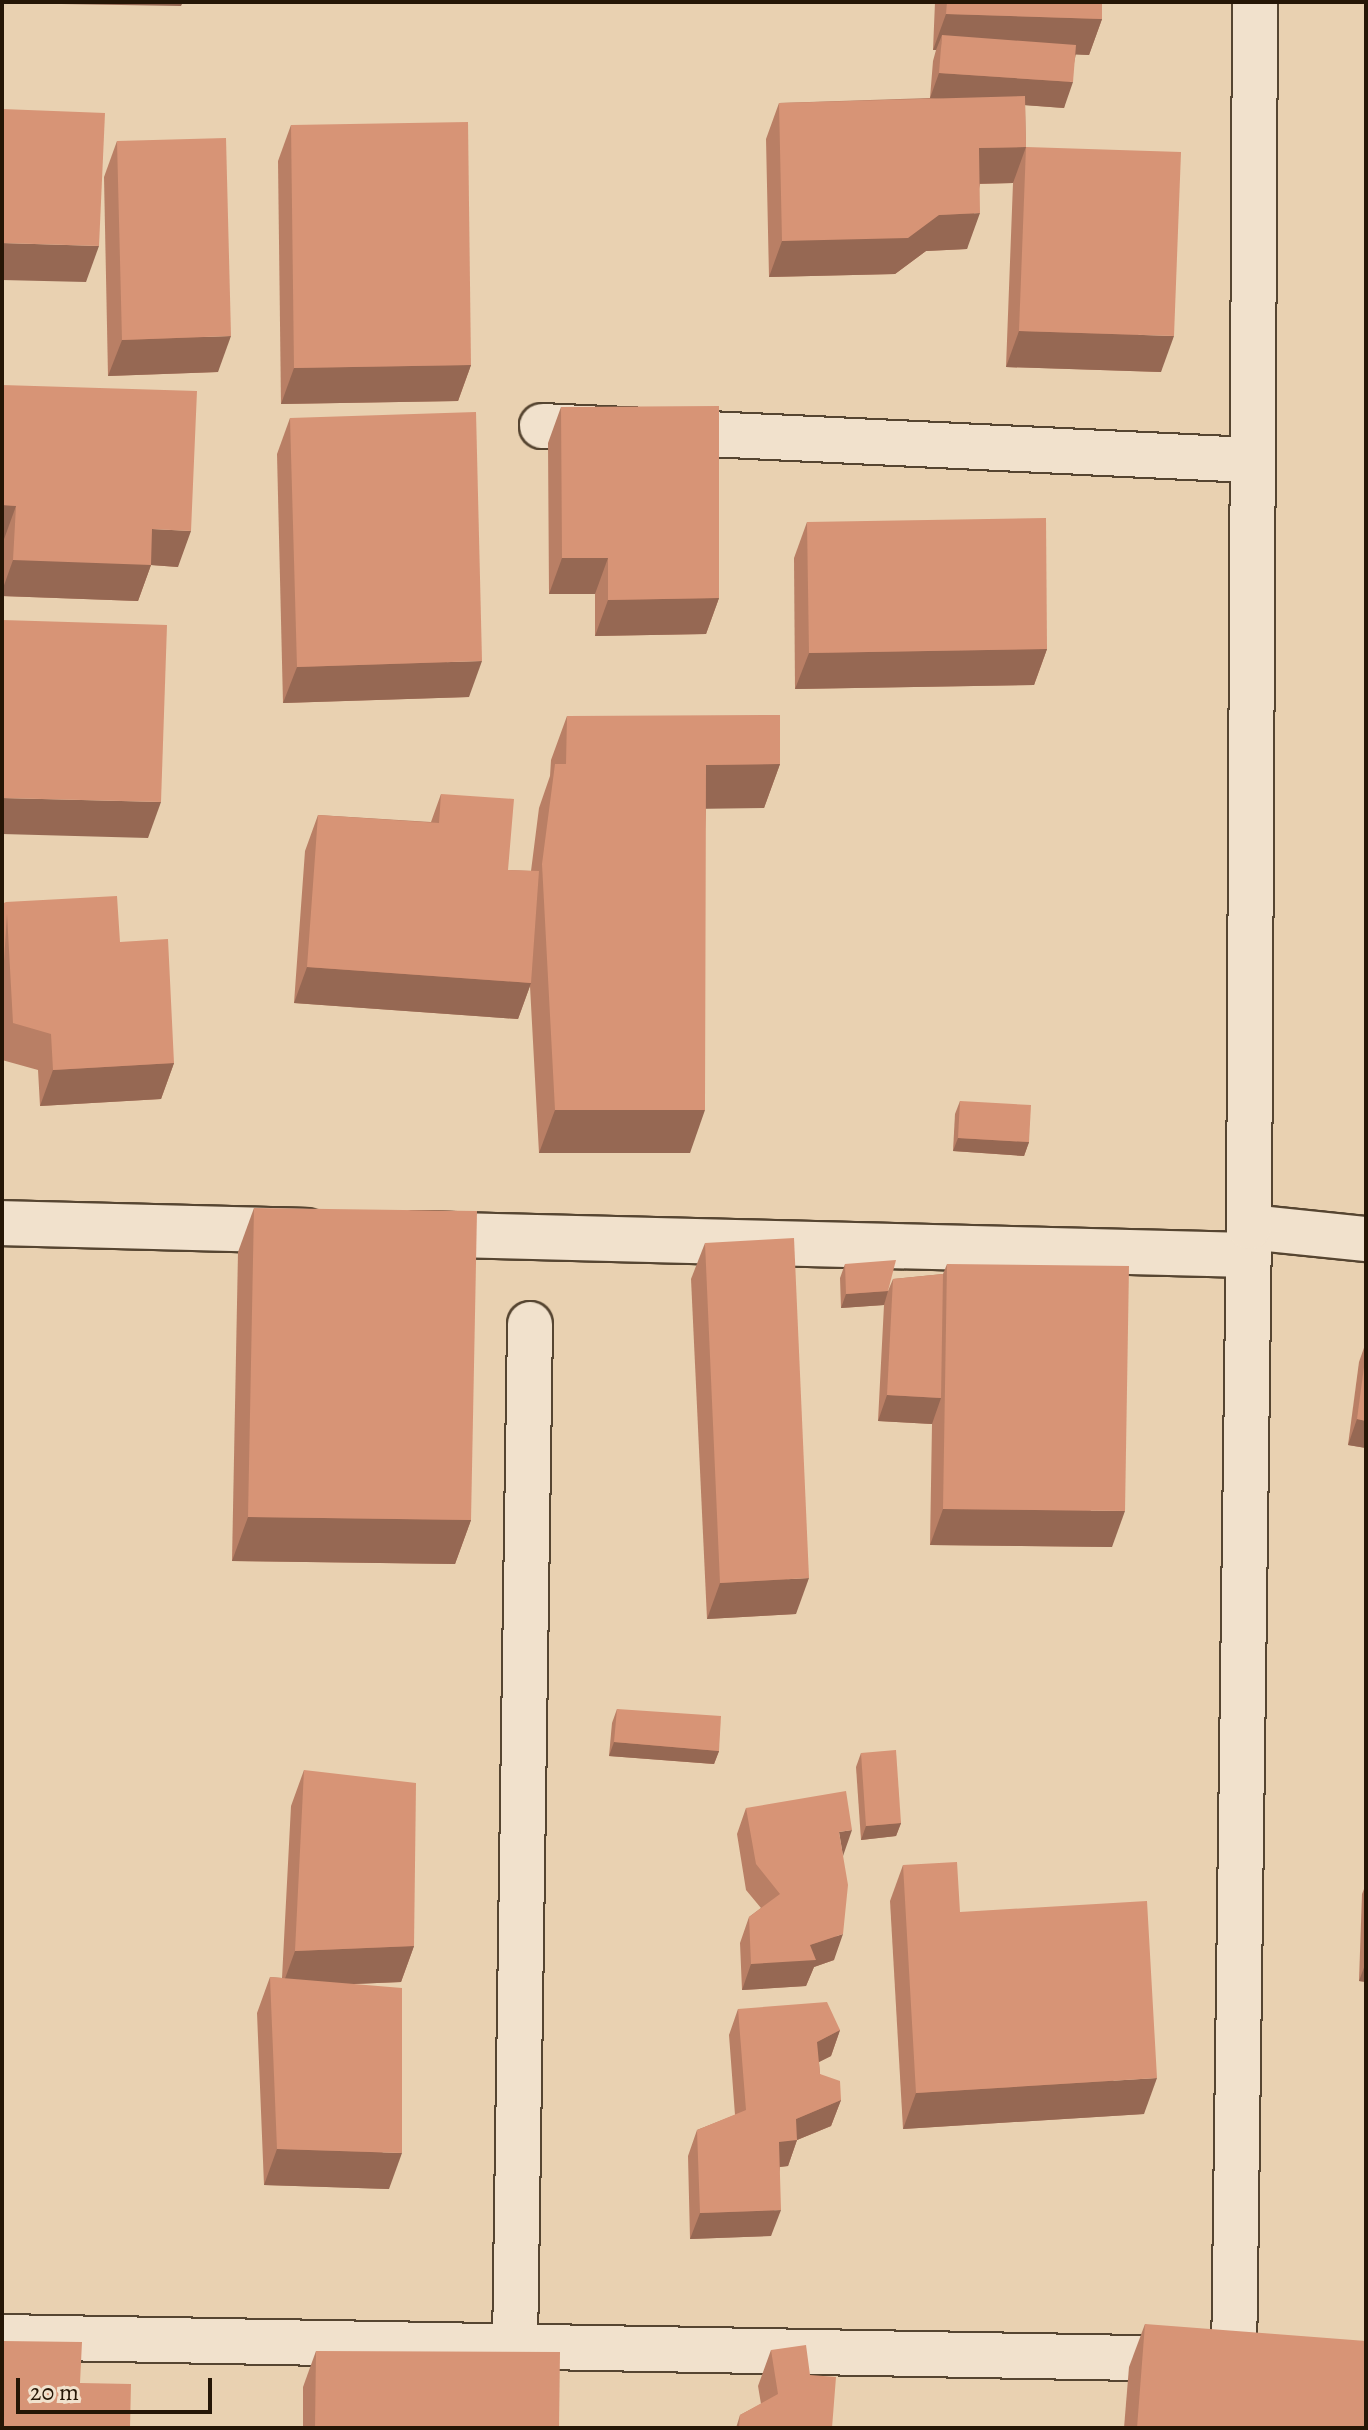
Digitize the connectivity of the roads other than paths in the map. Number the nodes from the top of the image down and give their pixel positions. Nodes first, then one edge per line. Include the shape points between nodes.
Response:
1 (1255, 2) edge
2 (542, 426) dead end
3 (1250, 460) junction
4 (2, 1223) edge
5 (1366, 1239) edge
6 (1249, 1241) junction
7 (530, 1324) dead end
8 (2, 2337) edge
9 (515, 2347) junction
10 (1234, 2360) junction
11 (1278, 2363) edge

1 - 3 street
2 - 3 street
3 - 6 street
4 - 6 street
5 - 6 street
6 - 10 street
7 - 9 street
8 - 9 street
9 - 10 street
10 - 11 street

